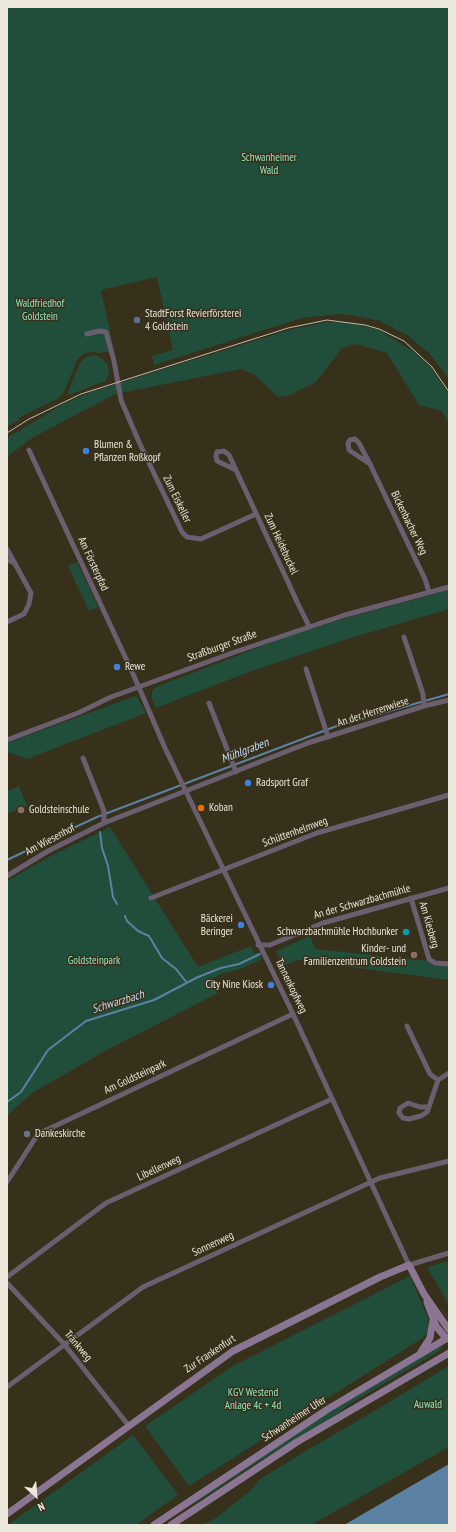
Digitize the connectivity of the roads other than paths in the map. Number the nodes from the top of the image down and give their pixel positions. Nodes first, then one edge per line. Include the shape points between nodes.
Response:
1 (87, 334) dead end
2 (29, 450) dead end
3 (370, 464) junction
4 (236, 470) dead end
5 (256, 514) junction
6 (7, 549) edge
7 (7, 560) edge
8 (15, 563) junction
9 (449, 587) edge
10 (429, 592) junction
11 (7, 622) edge
12 (309, 627) junction
13 (404, 637) dead end
14 (306, 669) dead end
15 (139, 687) junction
16 (449, 700) edge
17 (209, 703) dead end
18 (424, 705) junction
19 (327, 735) junction
20 (7, 740) edge
21 (83, 758) dead end
22 (235, 770) junction
23 (187, 791) junction
24 (449, 795) edge
25 (104, 823) junction
26 (223, 870) junction
27 (7, 876) edge
28 (449, 888) edge
29 (151, 898) dead end
30 (411, 898) junction
31 (258, 944) junction
32 (449, 964) edge
33 (293, 1014) junction
34 (407, 1026) dead end
35 (449, 1074) edge
36 (438, 1080) junction
37 (332, 1099) junction
38 (429, 1107) junction
39 (449, 1161) edge
40 (7, 1182) edge
41 (371, 1182) junction
42 (449, 1253) edge
43 (409, 1265) junction
44 (7, 1277) edge
45 (7, 1283) edge
46 (424, 1294) junction
47 (433, 1319) junction
48 (447, 1323) edge
49 (449, 1330) edge
50 (448, 1338) edge
51 (64, 1344) junction
52 (449, 1346) edge
53 (420, 1354) junction
54 (447, 1354) edge
55 (7, 1387) edge
56 (129, 1426) junction
57 (7, 1514) edge
58 (154, 1525) edge
59 (171, 1525) edge

1 - 5 street, Zum Eiskeller via 94,331 106,332 121,400 182,532 187,537 201,539
2 - 15 street, Am Försterpfad
3 - 3 street, Bickenbacher Weg via 360,443 355,439 350,440 349,450
3 - 10 street, Bickenbacher Weg
4 - 5 street, Zum Heidebuckel
5 - 12 street, Zum Heidebuckel
6 - 8 street
7 - 8 street
8 - 11 street via 30,593 29,604 24,614
9 - 10 street, Straßburger Straße
10 - 12 street, Straßburger Straße
12 - 15 street, Straßburger Straße
13 - 18 street, An der Herrenwiese
14 - 19 street, An der Herrenwiese
15 - 20 street, Straßburger Straße
15 - 23 street, Tannenkopfweg
16 - 18 street, An der Herrenwiese
17 - 22 street
18 - 19 street, An der Herrenwiese
19 - 22 street, An der Herrenwiese
21 - 25 street via 104,811
22 - 23 street, An der Herrenwiese
23 - 25 street, Am Wiesenhof
23 - 26 street, Tannenkopfweg
24 - 26 street, Schüttenhelmweg via 317,832
25 - 27 street, Am Wiesenhof via 48,851
26 - 29 street, Schüttenhelmweg
26 - 31 street, Tannenkopfweg
28 - 30 street, An der Schwarzbachmühle
30 - 31 street, An der Schwarzbachmühle via 323,923 270,945
30 - 32 street, Am Kiesberg via 429,958 435,963
31 - 33 street, Tannenkopfweg
33 - 37 street, Tannenkopfweg
33 - 40 street, Am Goldsteinpark via 38,1134
34 - 36 street via 428,1072
35 - 36 street
36 - 38 street
37 - 41 street, Tannenkopfweg
37 - 44 street, Libellenweg via 106,1203
38 - 38 street via 408,1103 400,1108 399,1113 403,1118 409,1119 421,1116
39 - 41 street, Sonnenweg
41 - 43 street, Tannenkopfweg
41 - 51 street, Sonnenweg via 143,1287
42 - 43 street, Zur Frankenfurt
43 - 46 main road, Tannenkopfweg
43 - 56 main road, Zur Frankenfurt via 249,1342 216,1362
45 - 51 street, Tränkweg
46 - 47 main road, Tannenkopfweg
46 - 48 main road, Tannenkopfweg
47 - 50 main road, Tannenkopfweg
47 - 53 main road via 430,1338
48 - 49 main road, Tannenkopfweg
50 - 53 main road, Schwanheimer Ufer
51 - 55 street, Sonnenweg
51 - 56 street, Tränkweg
52 - 54 main road
53 - 58 main road, Schwanheimer Ufer via 328,1409
54 - 59 main road, Schwanheimer Ufer via 297,1442
56 - 57 main road, Zur Frankenfurt

